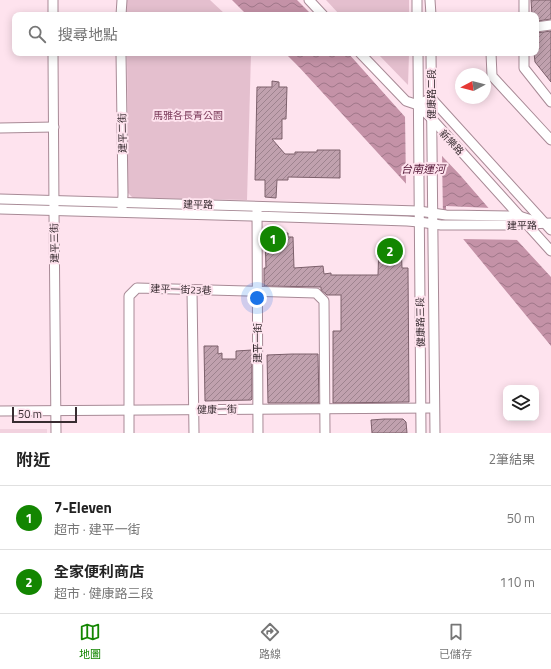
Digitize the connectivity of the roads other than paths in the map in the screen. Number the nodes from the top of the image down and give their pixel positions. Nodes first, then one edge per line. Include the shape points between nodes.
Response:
1 (53, 0) edge
2 (122, 0) edge
3 (309, 0) edge
4 (417, 0) edge
5 (430, 0) edge
6 (524, 0) edge
7 (53, 12) edge
8 (122, 12) edge
9 (320, 12) edge
10 (418, 12) edge
11 (431, 12) edge
12 (524, 12) edge
13 (551, 25) edge
14 (539, 27) edge
15 (53, 56) edge
16 (121, 56) edge
17 (363, 56) edge
18 (418, 56) edge
19 (431, 56) edge
20 (491, 56) edge
21 (524, 56) edge
22 (431, 98) junction
23 (551, 102) edge
24 (418, 105) junction
25 (432, 120) junction
26 (54, 127) junction
27 (0, 128) edge
28 (551, 140) edge
29 (0, 199) edge
30 (54, 200) junction
31 (123, 202) junction
32 (258, 206) junction
33 (0, 209) edge
34 (54, 211) junction
35 (419, 211) junction
36 (122, 213) junction
37 (432, 214) junction
38 (257, 216) junction
39 (519, 216) junction
40 (419, 222) junction
41 (432, 224) junction
42 (527, 225) junction
43 (549, 226) edge
44 (551, 251) edge
45 (192, 290) junction
46 (257, 292) junction
47 (421, 408) junction
48 (434, 408) junction
49 (258, 409) junction
50 (325, 409) junction
51 (56, 410) junction
52 (129, 410) junction
53 (194, 410) junction
54 (0, 411) edge
55 (56, 433) edge
56 (129, 433) edge
57 (194, 433) edge
58 (258, 433) edge
59 (325, 433) edge
60 (421, 433) edge
61 (435, 433) edge

1 - 7 street
2 - 8 street
3 - 9 street
4 - 10 street
5 - 11 street
6 - 12 street
13 - 14 street
15 - 26 street, 建平三街
16 - 31 street, 建平二街
17 - 24 street, 新樂路 via 406,101
18 - 24 street, 健康路二段
19 - 22 street, 健康路二段
20 - 28 street via 492,76
21 - 23 street via 524,68
22 - 24 street
22 - 25 street, 健康路二段
22 - 43 street, 新樂路
24 - 25 street, 新樂路
24 - 35 street, 健康路二段
25 - 37 street, 健康路二段
25 - 39 street, 新樂路
26 - 27 street
26 - 30 street, 建平三街
29 - 30 street, 建平路
30 - 31 street, 建平路
30 - 34 street, 建平三街
31 - 32 street, 建平路
31 - 36 street, 建平二街
32 - 35 street, 建平路
32 - 38 street, 建平一街
33 - 34 street, 建平路
34 - 36 street, 建平路
34 - 51 street, 建平三街
35 - 37 street, 建平路
35 - 40 street, 健康路三段
36 - 38 street, 建平路
37 - 39 street, 建平路
37 - 41 street, 健康路三段
38 - 40 street, 建平路
38 - 46 street, 建平一街
39 - 42 street, 新樂路
39 - 43 street, 建平路
40 - 41 street, 建平路
40 - 47 street, 健康路三段
41 - 42 street, 建平路
41 - 48 street, 健康路三段
42 - 43 street, 建平路
42 - 44 street, 新樂路
45 - 46 street, 建平一街23巷
45 - 52 street, 建平一街23巷 via 138,288 129,296
45 - 53 street
46 - 49 street, 建平一街
46 - 50 street, 建平一街23巷 via 316,293 324,301
47 - 48 street, 健康一街
47 - 50 street, 健康一街
47 - 60 street, 健康路三段
48 - 61 street, 健康路三段
49 - 50 street, 健康一街
49 - 53 street, 健康一街
49 - 58 street, 建平一街
50 - 59 street
51 - 52 street, 健康一街
51 - 54 street, 健康一街
51 - 55 street, 建平三街
52 - 53 street, 健康一街
52 - 56 street, 建平一街23巷
53 - 57 street

